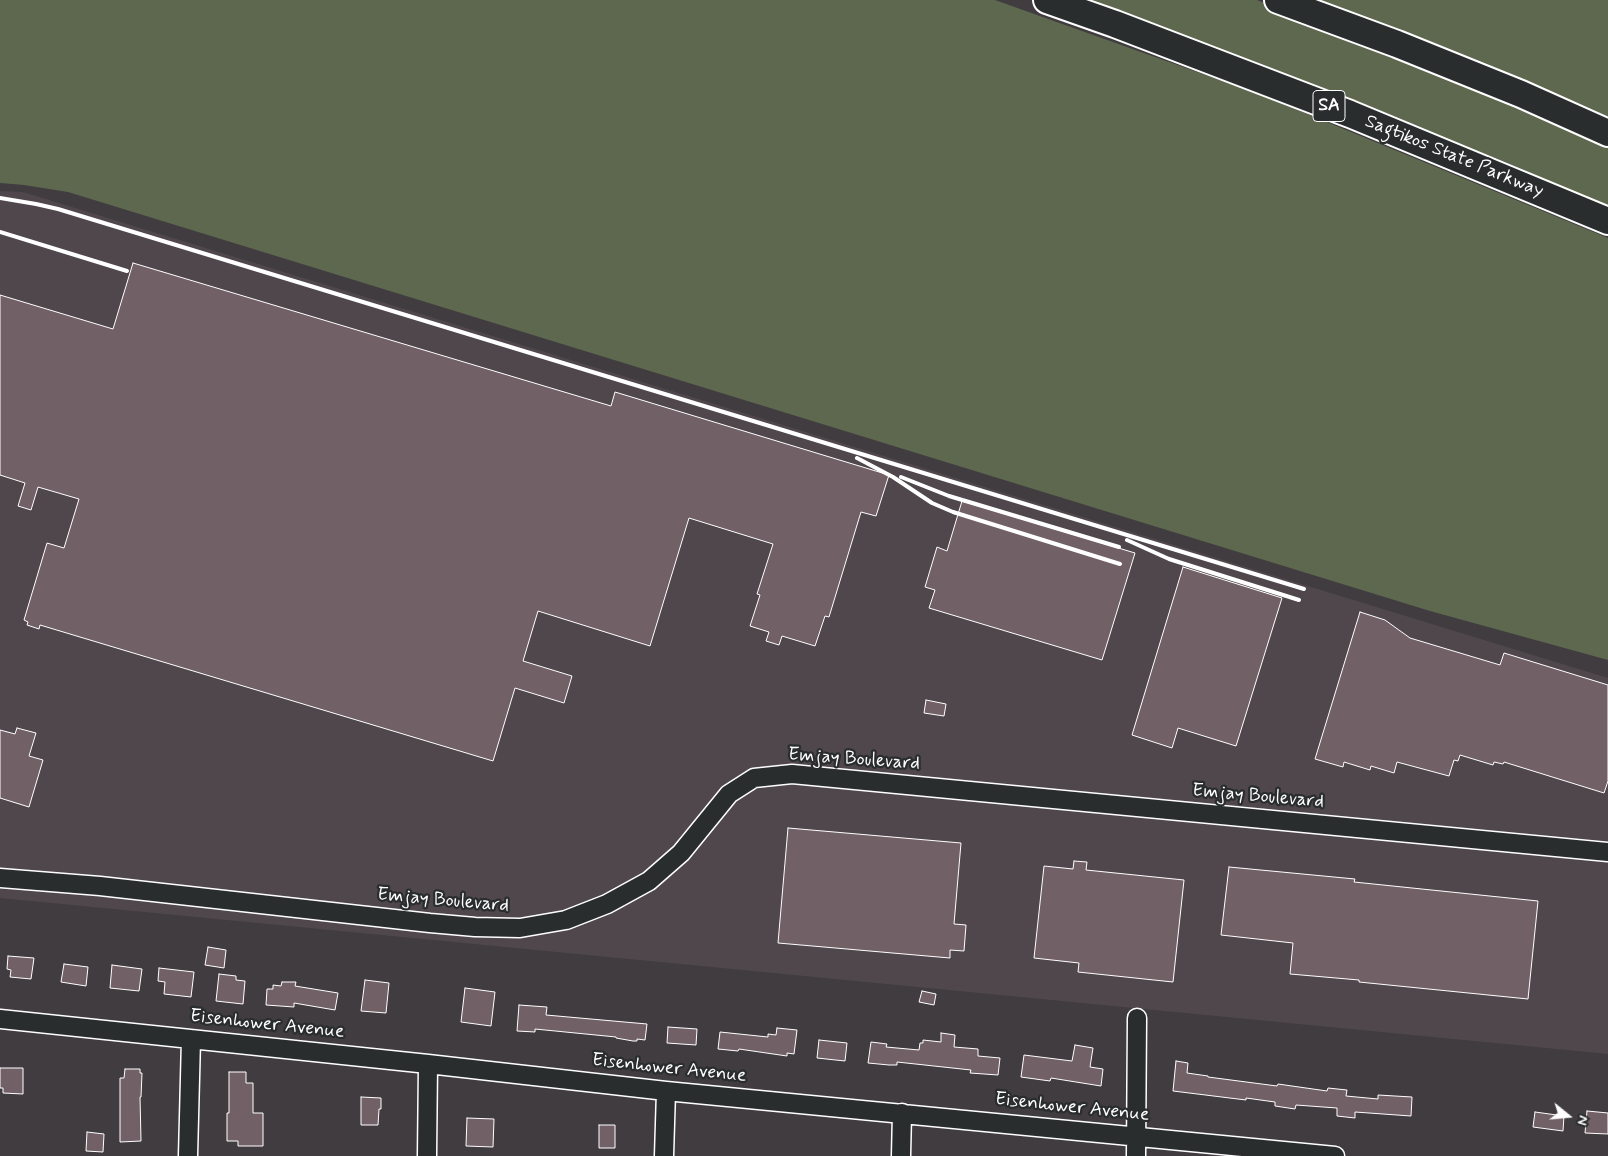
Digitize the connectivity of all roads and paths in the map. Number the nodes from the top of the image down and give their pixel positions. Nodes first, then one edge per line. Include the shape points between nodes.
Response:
1 (1047, 0) edge
2 (1278, 0) edge
3 (1608, 133) edge
4 (1608, 221) edge
5 (1608, 852) edge
6 (0, 878) edge
7 (1137, 1018) dead end
8 (0, 1019) edge
9 (191, 1039) junction
10 (428, 1064) junction
11 (666, 1091) junction
12 (902, 1113) junction
13 (1136, 1136) junction
14 (188, 1156) edge
15 (427, 1156) edge
16 (664, 1156) edge
17 (901, 1156) edge
18 (1136, 1156) edge
19 (1335, 1156) edge

1 - 4 highway, Sagtikos State Parkway / SA via 1350,114
2 - 3 highway via 1521,94
5 - 6 street, Emjay Boulevard via 792,774 754,778 730,794 682,853 649,881 607,904 566,920 520,928 466,926
7 - 13 street
8 - 9 street, Eisenhower Avenue
9 - 10 street, Eisenhower Avenue
9 - 14 street
10 - 11 street, Eisenhower Avenue
10 - 15 street
11 - 12 street, Eisenhower Avenue
11 - 16 street
12 - 13 street, Eisenhower Avenue
12 - 17 street
13 - 18 street
13 - 19 street, Eisenhower Avenue

